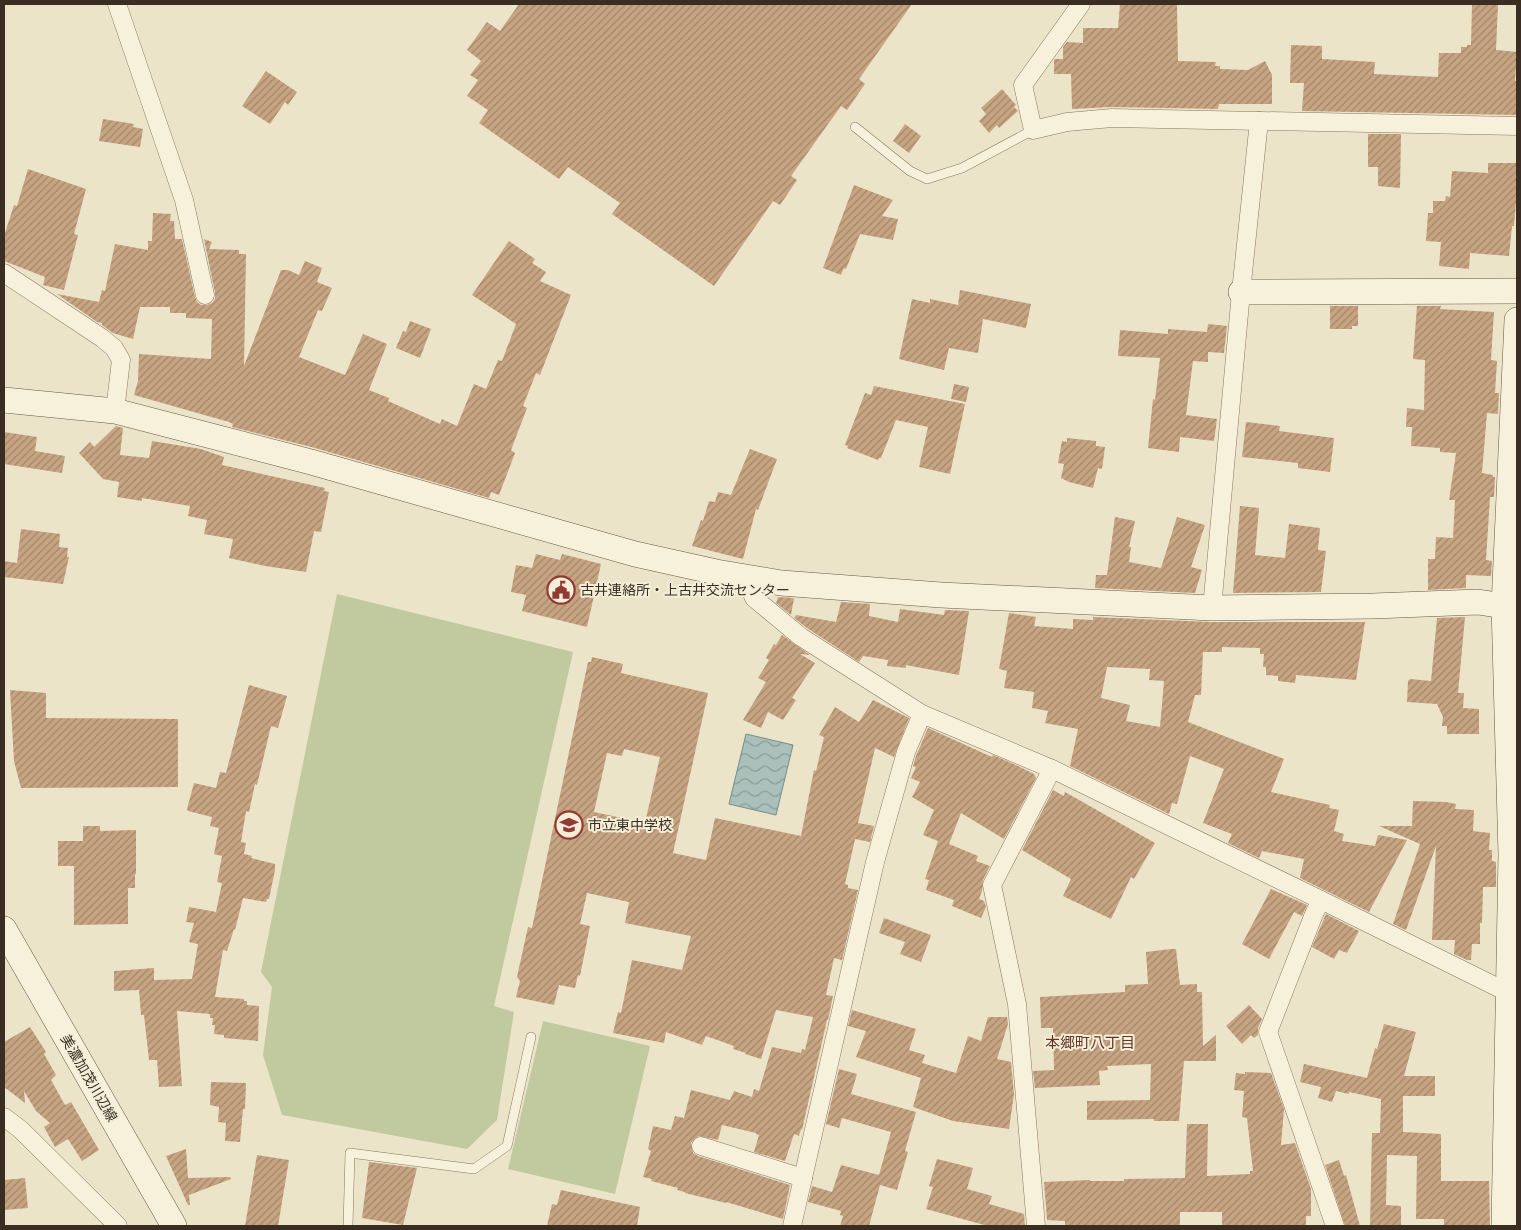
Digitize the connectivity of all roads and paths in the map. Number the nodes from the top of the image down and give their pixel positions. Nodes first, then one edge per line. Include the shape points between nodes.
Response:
1 (117, 4) edge
2 (1081, 4) edge
3 (1259, 121) junction
4 (855, 126) dead end
5 (1517, 126) edge
6 (1033, 130) junction
7 (4, 273) edge
8 (1517, 291) edge
9 (1241, 292) junction
10 (205, 295) dead end
11 (1517, 320) edge
12 (4, 400) edge
13 (115, 411) junction
14 (745, 577) junction
15 (1511, 606) edge
16 (1212, 608) junction
17 (922, 714) junction
18 (1052, 769) junction
19 (1514, 851) edge
20 (1321, 900) junction
21 (4, 929) edge
22 (1509, 993) junction
23 (531, 1037) dead end
24 (4, 1117) edge
25 (701, 1146) dead end
26 (803, 1178) junction
27 (118, 1226) edge
28 (174, 1226) edge
29 (348, 1226) edge
30 (792, 1226) edge
31 (1036, 1226) edge
32 (1335, 1226) edge
33 (1504, 1226) edge

1 - 10 street via 184,200
2 - 6 street via 1023,85
3 - 5 street
3 - 6 street via 1112,118 1067,122
3 - 9 street
4 - 6 lane via 910,172 927,178 962,168
7 - 13 street via 114,348 121,360
8 - 9 street
9 - 16 street
11 - 15 street
12 - 13 street
13 - 14 street via 635,554
14 - 16 street via 781,583 941,595
14 - 17 street via 754,598 802,637
15 - 16 street via 1478,602
15 - 19 street
17 - 18 street
17 - 26 street via 906,752 875,862
18 - 20 street
18 - 31 street via 992,885 1017,1004
19 - 22 street
20 - 22 street
20 - 32 street via 1268,1032
21 - 28 street, 美濃加茂川辺線
22 - 33 street
23 - 29 lane via 507,1146 474,1169 350,1153
24 - 27 street
25 - 26 street
26 - 30 street

